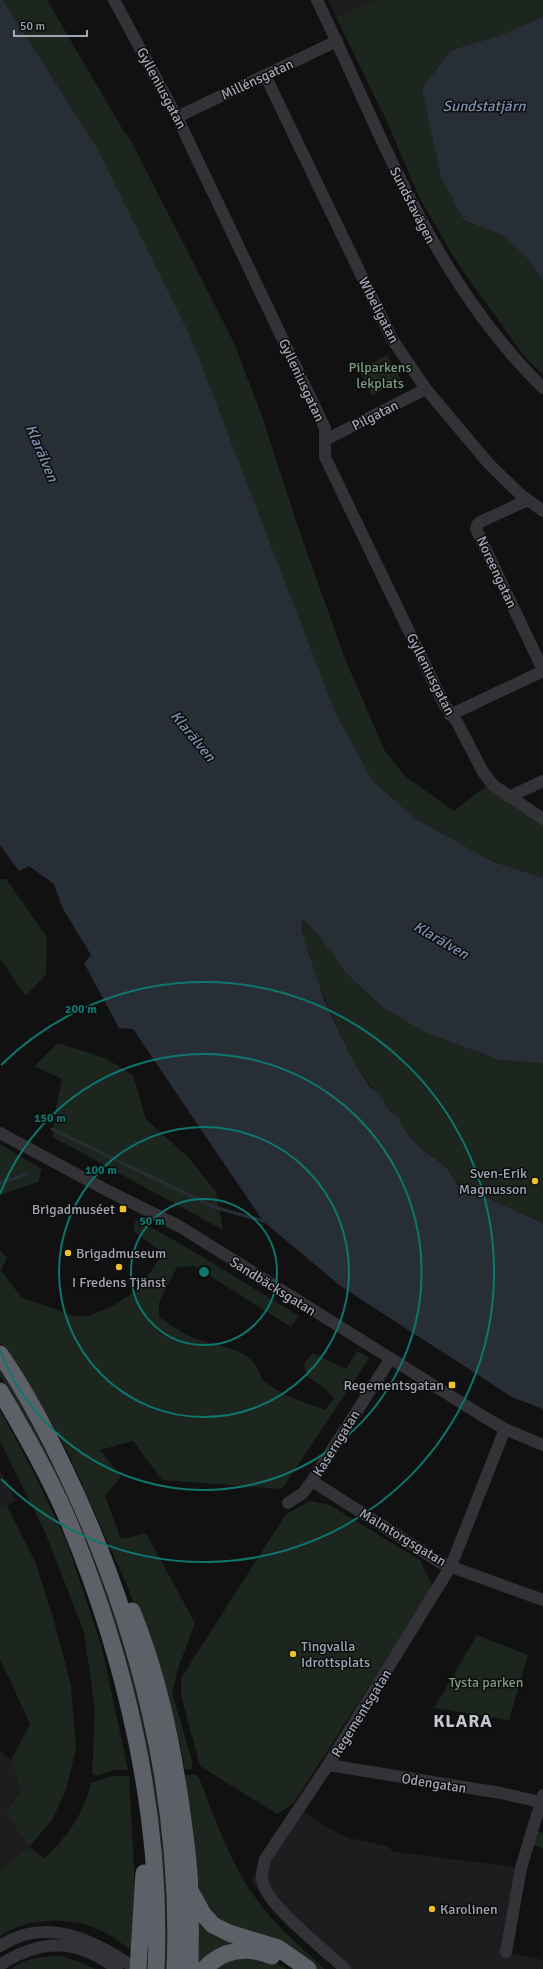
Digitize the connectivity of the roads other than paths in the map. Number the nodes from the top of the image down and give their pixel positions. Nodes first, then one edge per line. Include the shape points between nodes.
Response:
1 (114, 0) edge
2 (317, 0) edge
3 (337, 41) junction
4 (264, 75) junction
5 (177, 116) junction
6 (543, 388) edge
7 (426, 390) junction
8 (325, 440) junction
9 (528, 500) junction
10 (543, 511) edge
11 (543, 670) edge
12 (450, 715) junction
13 (543, 781) edge
14 (509, 797) junction
15 (543, 819) edge
16 (0, 1132) edge
17 (0, 1354) edge
18 (391, 1358) junction
19 (0, 1391) edge
20 (505, 1428) junction
21 (543, 1445) edge
22 (312, 1481) junction
23 (288, 1503) dead end
24 (99, 1547) junction
25 (451, 1566) junction
26 (543, 1600) edge
27 (328, 1765) junction
28 (542, 1798) edge
29 (148, 1815) junction
30 (190, 1890) junction
31 (0, 1946) edge
32 (506, 1952) dead end
33 (115, 1963) edge
34 (0, 1965) edge
35 (137, 1969) edge
36 (156, 1969) edge
37 (175, 1969) edge
38 (190, 1969) edge
39 (204, 1969) edge
40 (293, 1969) edge
41 (308, 1969) edge
42 (345, 1969) edge

1 - 5 street, Gylleniusgatan
2 - 3 street, Sundstavägen
3 - 4 street, Millénsgatan
3 - 6 street, Sundstavägen via 398,177 438,253 497,340
4 - 5 street, Millénsgatan
4 - 7 street, Wibeligatan via 392,339
5 - 8 street, Gylleniusgatan via 325,428
7 - 8 street, Pilgatan
7 - 9 street, Wibeligatan via 489,464
8 - 12 street, Gylleniusgatan via 325,457
9 - 10 street, Wibeligatan
9 - 11 street, Noreengatan via 480,522 476,529
11 - 12 street
12 - 14 street, Gylleniusgatan via 457,722 493,786
13 - 14 street
14 - 15 street, Gylleniusgatan
16 - 18 street, Sandbäcksgatan via 108,1191 179,1226
17 - 24 highway via 48,1434
18 - 20 street, Sandbäcksgatan
18 - 22 street, Kaserngatan
19 - 29 highway via 31,1444 68,1519 92,1581 124,1684
20 - 21 street, Sandbäcksgatan
20 - 25 street, Regementsgatan
22 - 23 street, Kaserngatan via 303,1493
22 - 25 street, Malmtorgsgatan via 423,1552
24 - 30 highway via 128,1602 146,1645 167,1718 186,1841
24 - 37 highway via 121,1608 141,1676 160,1765 172,1852
25 - 26 street, Malmtorgsgatan
25 - 27 street, Regementsgatan
27 - 28 street, Odengatan via 501,1794
27 - 42 street, Regementsgatan via 265,1860 261,1875 264,1888 280,1909
28 - 32 street via 521,1868
29 - 35 highway
29 - 36 highway via 155,1899
30 - 38 highway
30 - 41 highway via 203,1914 213,1925 229,1933 273,1946
31 - 33 street via 27,1935 54,1932 92,1942
33 - 34 street via 74,1948 54,1945 33,1948
33 - 35 street
39 - 40 highway via 226,1953 244,1950 278,1959

